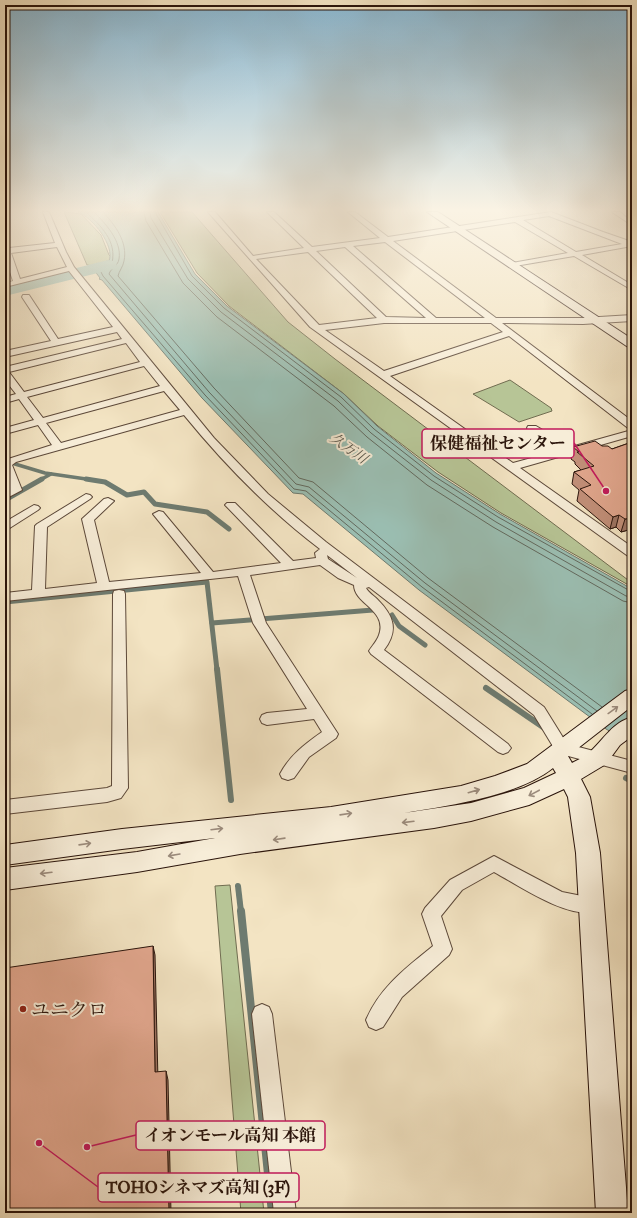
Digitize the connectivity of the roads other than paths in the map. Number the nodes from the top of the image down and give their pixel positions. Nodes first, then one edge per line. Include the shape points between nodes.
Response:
1 (12, 269) edge
2 (261, 269) edge
3 (330, 269) edge
4 (375, 269) edge
5 (425, 269) edge
6 (518, 269) edge
7 (599, 269) edge
8 (74, 271) joint
9 (17, 282) junction
10 (5, 285) edge
11 (632, 288) edge
12 (26, 297) dead end
13 (632, 318) edge
14 (384, 320) junction
15 (434, 320) junction
16 (494, 321) junction
17 (596, 321) junction
18 (317, 328) junction
19 (119, 329) junction
20 (510, 333) junction
21 (127, 340) junction
22 (56, 342) junction
23 (632, 344) edge
24 (5, 354) edge
25 (146, 363) junction
26 (5, 371) edge
27 (382, 375) junction
28 (166, 387) junction
29 (22, 396) junction
30 (5, 400) edge
31 (186, 411) junction
32 (40, 421) junction
33 (632, 426) edge
34 (532, 428) dead end
35 (5, 431) edge
36 (632, 433) edge
37 (59, 446) junction
38 (569, 450) junction
39 (8, 463) edge
40 (510, 467) junction
41 (5, 496) edge
42 (86, 496) dead end
43 (108, 501) dead end
44 (231, 505) dead end
45 (34, 508) dead end
46 (159, 514) dead end
47 (5, 527) edge
48 (322, 546) junction
49 (632, 553) edge
50 (322, 561) junction
51 (290, 565) junction
52 (243, 571) junction
53 (210, 576) junction
54 (366, 584) junction
55 (104, 587) junction
56 (38, 593) junction
57 (119, 594) dead end
58 (5, 597) edge
59 (632, 696) edge
60 (318, 713) junction
61 (267, 719) dead end
62 (632, 725) edge
63 (503, 748) dead end
64 (558, 752) junction
65 (598, 758) junction
66 (632, 766) edge
67 (288, 774) dead end
68 (569, 776) junction
69 (5, 807) edge
70 (5, 856) edge
71 (5, 879) edge
72 (591, 905) junction
73 (262, 1014) dead end
74 (376, 1020) dead end
75 (285, 1213) edge
76 (612, 1213) edge

1 - 9 street
2 - 18 street
3 - 14 street
4 - 15 street
5 - 16 street
6 - 17 street
7 - 11 street
8 - 9 street
8 - 19 street
9 - 10 street
12 - 22 street
13 - 17 street
14 - 15 street
14 - 18 street
15 - 16 street
16 - 17 street
16 - 20 street
17 - 23 street
18 - 27 street
19 - 21 street
19 - 22 street
20 - 27 street
20 - 33 street
21 - 25 street
21 - 26 street
22 - 24 street
25 - 28 street
25 - 29 street
26 - 29 street
27 - 40 street
28 - 31 street
28 - 32 street
29 - 30 street
29 - 32 street
31 - 37 street
31 - 48 street via 264,496
32 - 35 street
32 - 37 street
34 - 38 street
36 - 38 street
37 - 39 street
38 - 40 street
39 - 41 street via 16,490
40 - 49 street
42 - 56 street via 41,526
43 - 55 street via 88,519
44 - 51 street
45 - 47 street
46 - 53 street
48 - 50 street
48 - 54 street
50 - 51 street
50 - 54 street via 346,578
51 - 52 street
52 - 53 street
52 - 60 street via 259,620
53 - 55 street
54 - 63 street via 360,591 378,606 387,626 385,638 376,652
54 - 64 street via 494,675 539,711
55 - 56 street
56 - 58 street
57 - 69 street via 120,788 115,793 107,795
64 -> 59 street
60 - 61 street
60 - 67 street via 331,734 304,753
62 - 65 street via 613,739
64 - 65 street
64 - 68 street
70 -> 64 street via 122,839 331,816 461,795 535,770
65 - 66 street
65 - 68 street
68 -> 71 street via 529,796 434,819 240,844 137,862
68 - 72 street via 579,798 588,853
72 - 74 street via 559,900 494,863 456,885 430,914 443,949 395,990
72 - 76 street
73 - 75 street

